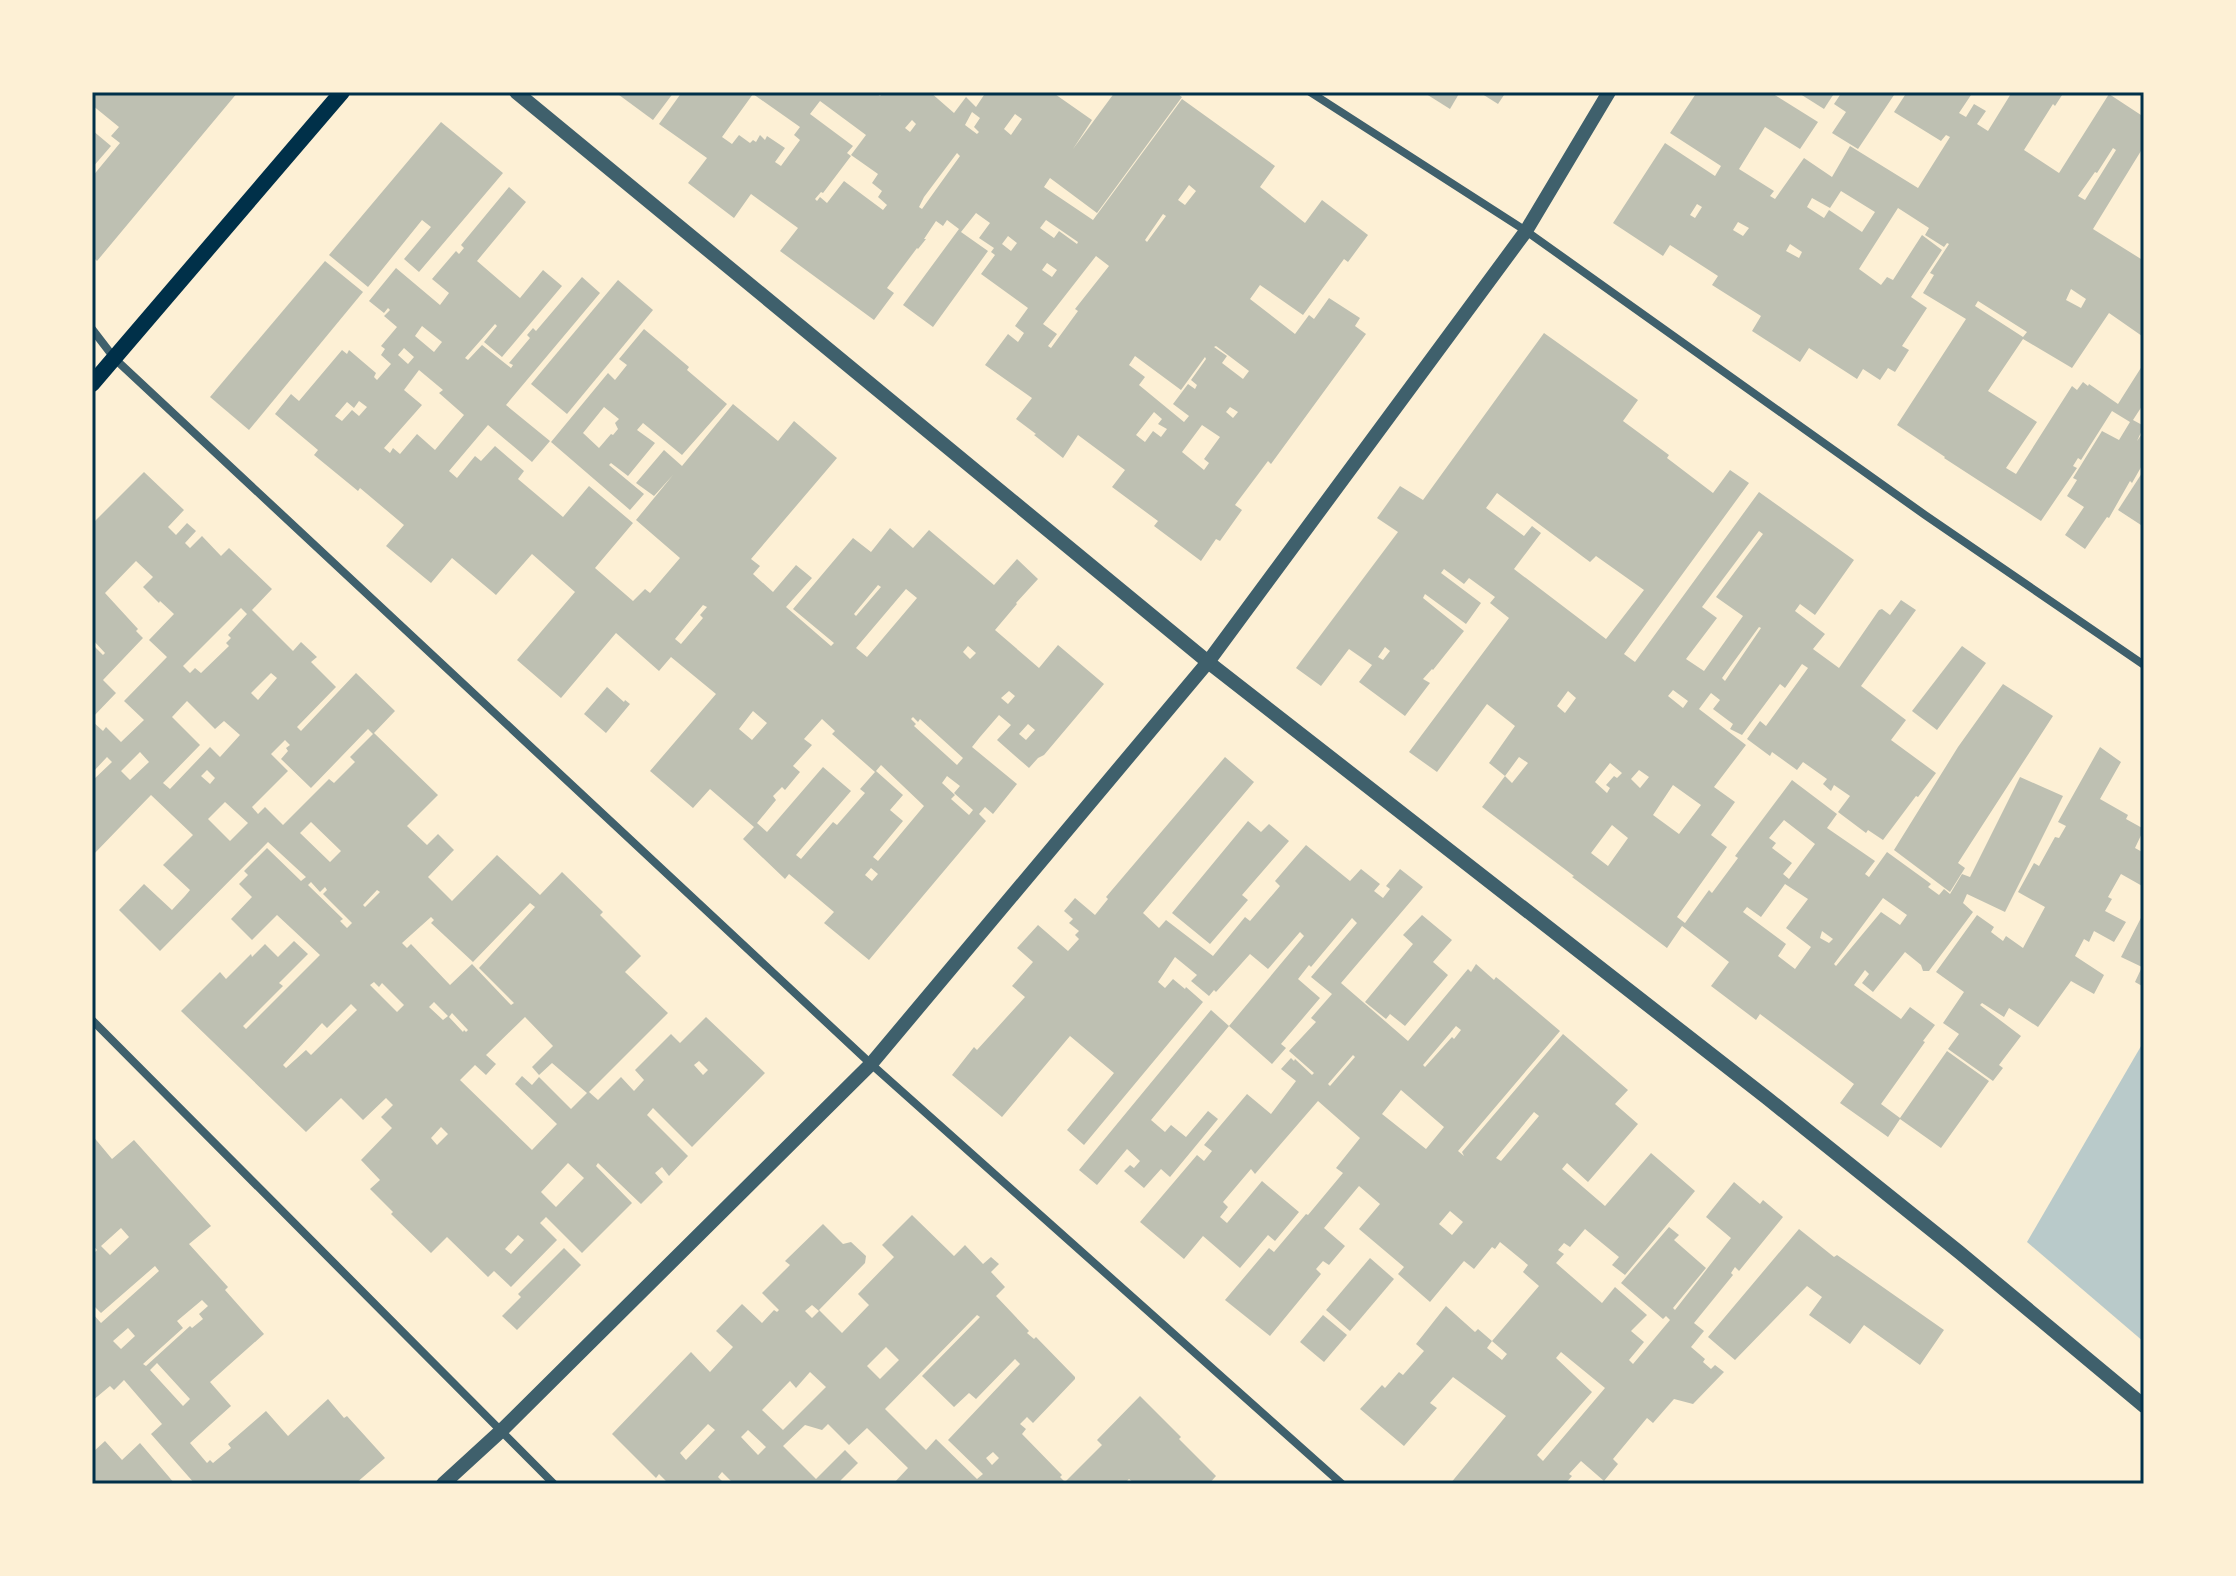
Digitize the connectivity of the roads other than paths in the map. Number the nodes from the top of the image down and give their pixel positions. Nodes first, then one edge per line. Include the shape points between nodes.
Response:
1 (342, 92) edge
2 (516, 92) edge
3 (1310, 92) edge
4 (1609, 92) edge
5 (1526, 231) junction
6 (92, 329) edge
7 (115, 359) junction
8 (92, 384) edge
9 (1208, 662) junction
10 (2144, 665) edge
11 (92, 1020) edge
12 (871, 1064) junction
13 (2144, 1406) edge
14 (502, 1430) junction
15 (443, 1484) edge
16 (554, 1484) edge
17 (1342, 1484) edge

1 - 7 main road
2 - 9 street
3 - 5 street
4 - 5 street
5 - 9 street
5 - 10 street
6 - 7 street
7 - 8 main road
7 - 12 street
9 - 12 street
9 - 13 street via 1767,1098
11 - 14 street
12 - 14 street
12 - 17 street
14 - 15 street
14 - 16 street

